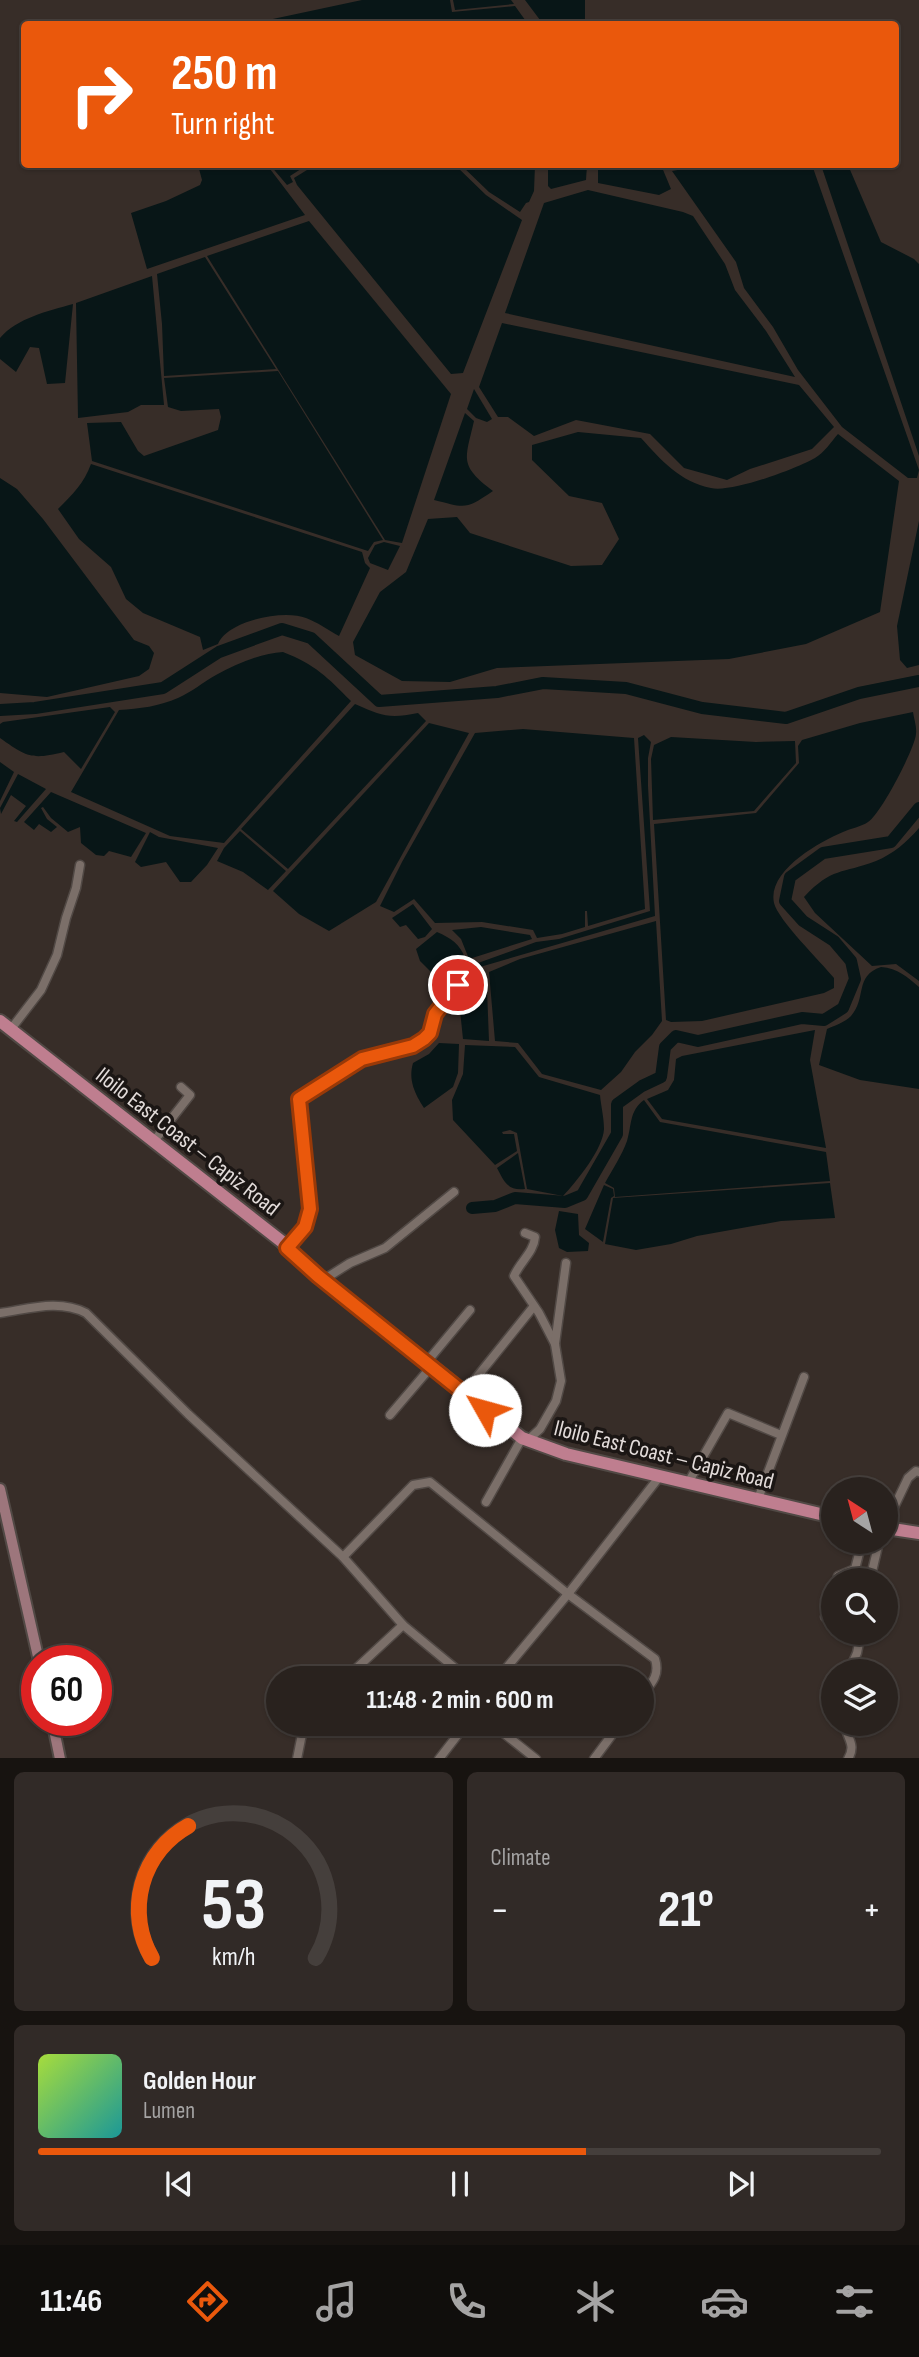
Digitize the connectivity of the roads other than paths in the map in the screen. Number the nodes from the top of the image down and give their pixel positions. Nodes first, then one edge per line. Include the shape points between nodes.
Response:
1 (80, 865) dead end
2 (458, 985) dead end
3 (5, 1025) edge
4 (181, 1087) dead end
5 (154, 1141) junction
6 (454, 1192) dead end
7 (524, 1233) dead end
8 (287, 1248) junction
9 (566, 1264) dead end
10 (323, 1280) junction
11 (534, 1306) junction
12 (470, 1310) dead end
13 (0, 1313) edge
14 (555, 1344) junction
15 (429, 1365) junction
16 (804, 1377) dead end
17 (464, 1393) junction
18 (390, 1415) dead end
19 (781, 1435) junction
20 (525, 1439) junction
21 (919, 1472) edge
22 (660, 1476) junction
23 (688, 1483) junction
24 (0, 1489) edge
25 (758, 1499) junction
26 (898, 1500) edge
27 (486, 1502) dead end
28 (821, 1514) edge
29 (898, 1529) edge
30 (919, 1533) edge
31 (343, 1557) junction
32 (568, 1594) junction
33 (403, 1625) junction
34 (35, 1645) edge
35 (359, 1666) edge
36 (453, 1666) edge
37 (508, 1666) edge
38 (654, 1680) edge
39 (55, 1736) edge
40 (302, 1736) edge
41 (457, 1736) edge
42 (507, 1736) edge
43 (611, 1736) edge
44 (848, 1736) edge
45 (60, 1758) edge
46 (297, 1758) edge
47 (440, 1758) edge
48 (535, 1758) edge
49 (595, 1758) edge
50 (849, 1758) edge

1 - 3 street via 57,955 41,990
2 - 8 street via 435,1014 424,1039 362,1059 299,1099 310,1209 305,1227
3 - 5 main road, Iloilo East Coast – Capiz Road
4 - 5 street via 190,1095
5 - 8 main road, Iloilo East Coast – Capiz Road
6 - 10 street via 385,1248
7 - 11 street via 535,1237 535,1243 514,1276
8 - 10 main road, Iloilo East Coast – Capiz Road
9 - 14 street
10 - 15 main road, Iloilo East Coast – Capiz Road
11 - 14 street
11 - 17 street
12 - 15 street
13 - 31 street via 57,1305 86,1313
14 - 20 street via 561,1381 556,1401 540,1429
15 - 17 main road, Iloilo East Coast – Capiz Road
15 - 18 street
16 - 19 street
17 - 20 main road, Iloilo East Coast – Capiz Road
19 - 23 street via 727,1413
19 - 25 street
20 - 22 main road, Iloilo East Coast – Capiz Road via 566,1454
20 - 27 street
21 - 26 street via 908,1478
22 - 23 main road, Iloilo East Coast – Capiz Road
22 - 32 street
23 - 25 main road, Iloilo East Coast – Capiz Road
24 - 34 main road
25 - 28 main road, Iloilo East Coast – Capiz Road
29 - 30 main road
31 - 32 street via 413,1485 430,1482
31 - 33 street
32 - 37 street
32 - 38 street via 655,1659
33 - 35 street
33 - 36 street
39 - 45 main road
40 - 46 street
41 - 47 street
42 - 48 street
43 - 49 street
44 - 50 street via 853,1744

